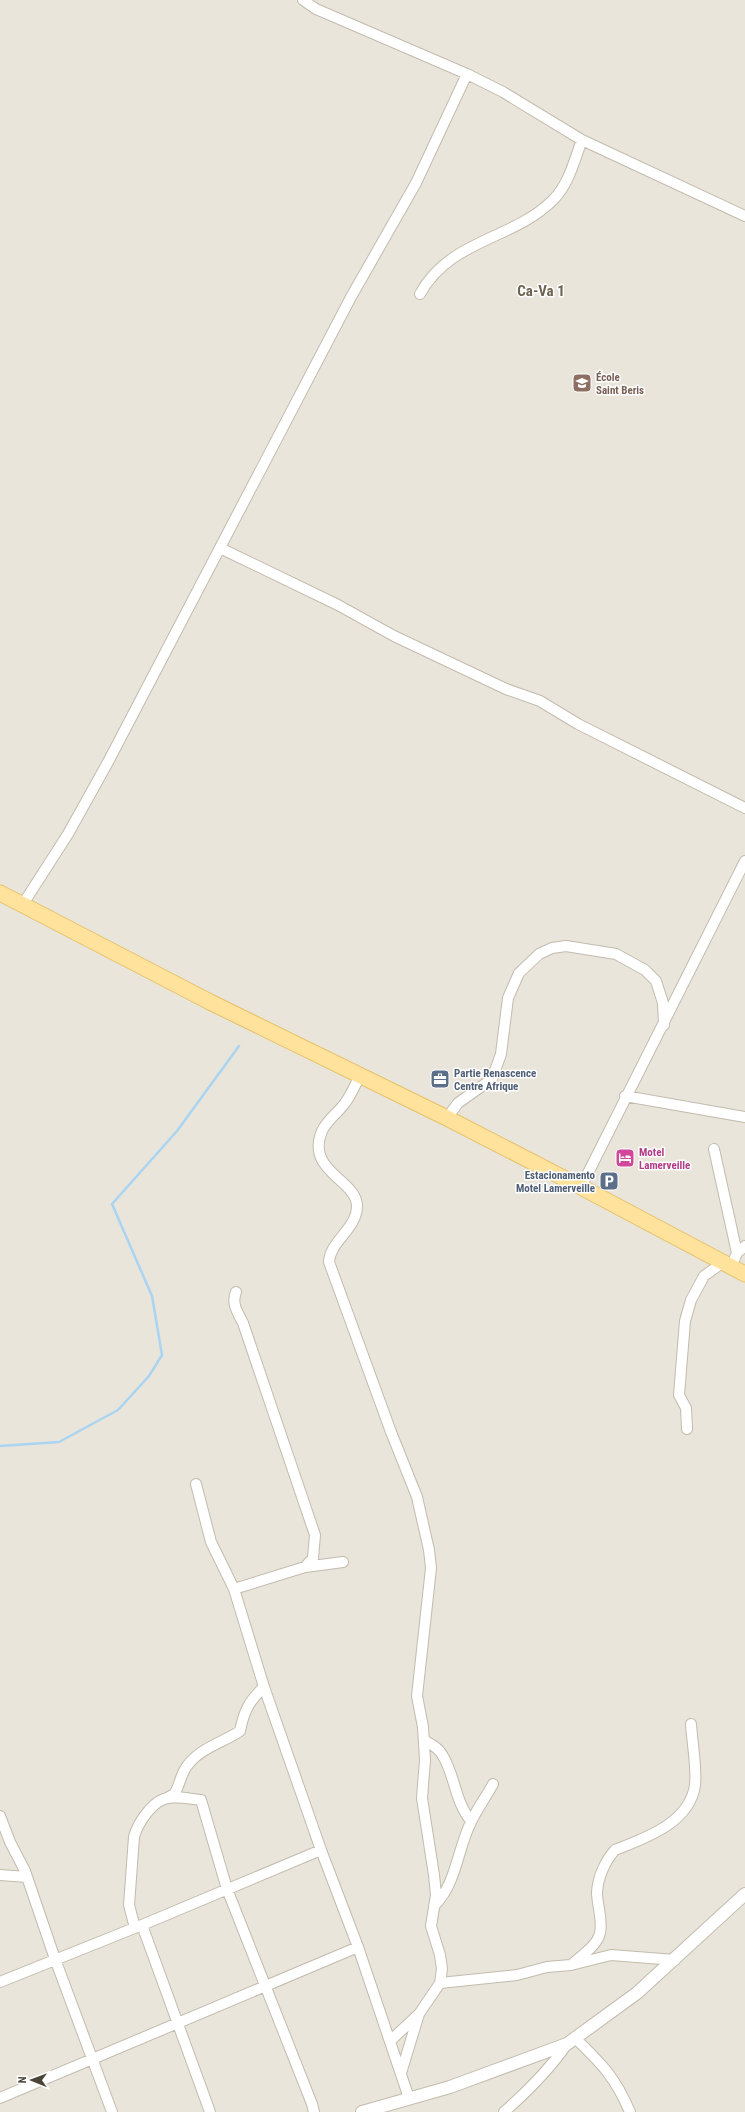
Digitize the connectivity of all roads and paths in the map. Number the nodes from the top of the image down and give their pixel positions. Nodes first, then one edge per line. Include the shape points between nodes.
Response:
1 (303, 0) edge
2 (318, 4) edge
3 (467, 74) junction
4 (582, 140) junction
5 (745, 216) edge
6 (420, 294) dead end
7 (220, 548) junction
8 (745, 808) edge
9 (745, 861) edge
10 (0, 893) edge
11 (23, 904) junction
12 (664, 1025) junction
13 (360, 1076) junction
14 (625, 1096) junction
15 (745, 1117) edge
16 (447, 1118) junction
17 (714, 1149) dead end
18 (581, 1186) junction
19 (741, 1249) edge
20 (727, 1265) junction
21 (745, 1274) edge
22 (236, 1292) dead end
23 (687, 1429) dead end
24 (196, 1484) dead end
25 (344, 1562) dead end
26 (305, 1567) junction
27 (234, 1590) junction
28 (264, 1687) junction
29 (691, 1724) dead end
30 (424, 1740) junction
31 (493, 1784) dead end
32 (163, 1799) junction
33 (0, 1816) edge
34 (471, 1821) junction
35 (321, 1850) junction
36 (0, 1875) edge
37 (27, 1878) junction
38 (227, 1889) junction
39 (745, 1894) edge
40 (434, 1906) junction
41 (139, 1927) junction
42 (358, 1947) junction
43 (55, 1960) junction
44 (675, 1960) junction
45 (571, 1965) junction
46 (0, 1982) edge
47 (440, 1984) junction
48 (266, 1986) junction
49 (419, 2014) junction
50 (178, 2023) junction
51 (390, 2041) junction
52 (571, 2041) junction
53 (94, 2059) junction
54 (401, 2073) junction
55 (0, 2098) edge
56 (409, 2098) junction
57 (112, 2112) edge
58 (210, 2112) edge
59 (314, 2112) edge
60 (362, 2112) edge
61 (504, 2112) edge
62 (630, 2112) edge

1 - 2 street
2 - 3 street
3 - 4 street via 503,92
3 - 7 street via 416,183 351,297
4 - 5 street
4 - 6 street via 568,180 553,200 532,216 476,244 440,267
7 - 8 street via 338,605 394,636 506,689 540,701 578,724
7 - 11 street via 68,834
9 - 12 street
10 - 11 main road
11 - 13 main road via 169,981
12 - 14 street
12 - 16 street via 663,1003 656,981 645,970 616,954 566,946 552,948 539,954 519,973 508,998 502,1054 492,1079 458,1103
13 - 16 main road
13 - 30 street via 345,1103 322,1131 320,1140 324,1164 357,1200 354,1218 331,1251 329,1262 417,1497 429,1550 430,1585 417,1686
14 - 15 street
14 - 18 street
16 - 18 main road
17 - 19 street
18 - 20 main road
19 - 20 street
20 - 21 main road
20 - 23 street via 704,1276 691,1300 685,1321 679,1395 686,1408
22 - 26 street via 233,1298 234,1307 243,1323 315,1535 313,1558
24 - 27 street via 211,1542
25 - 26 street
26 - 27 street
27 - 28 street
28 - 32 street via 250,1700 240,1731 194,1757 186,1767 174,1794
28 - 35 street
29 - 45 street via 695,1785 689,1805 665,1827 615,1850 610,1856 600,1876 597,1893 600,1933 594,1944
30 - 34 street via 443,1755 459,1801
30 - 40 street via 422,1798 434,1875
31 - 34 street
32 - 38 street via 201,1800
32 - 41 street via 136,1827 134,1837 129,1905
33 - 37 street
34 - 40 street via 451,1882
35 - 38 street
35 - 42 street
36 - 37 street
37 - 43 street
38 - 41 street
38 - 48 street
39 - 44 street
40 - 47 street via 431,1926 440,1954
41 - 43 street
41 - 50 street
42 - 48 street
42 - 51 street
43 - 46 street
43 - 53 street
44 - 45 street via 611,1955
44 - 52 street via 637,1993
45 - 47 street via 547,1967 517,1975
47 - 49 street
48 - 50 street
48 - 59 street
49 - 51 street
49 - 54 street
50 - 53 street
50 - 58 street
51 - 54 street
52 - 56 street via 450,2087
52 - 61 street via 552,2066
52 - 62 street via 605,2068 617,2083
53 - 55 street
53 - 57 street
54 - 56 street
56 - 60 street

